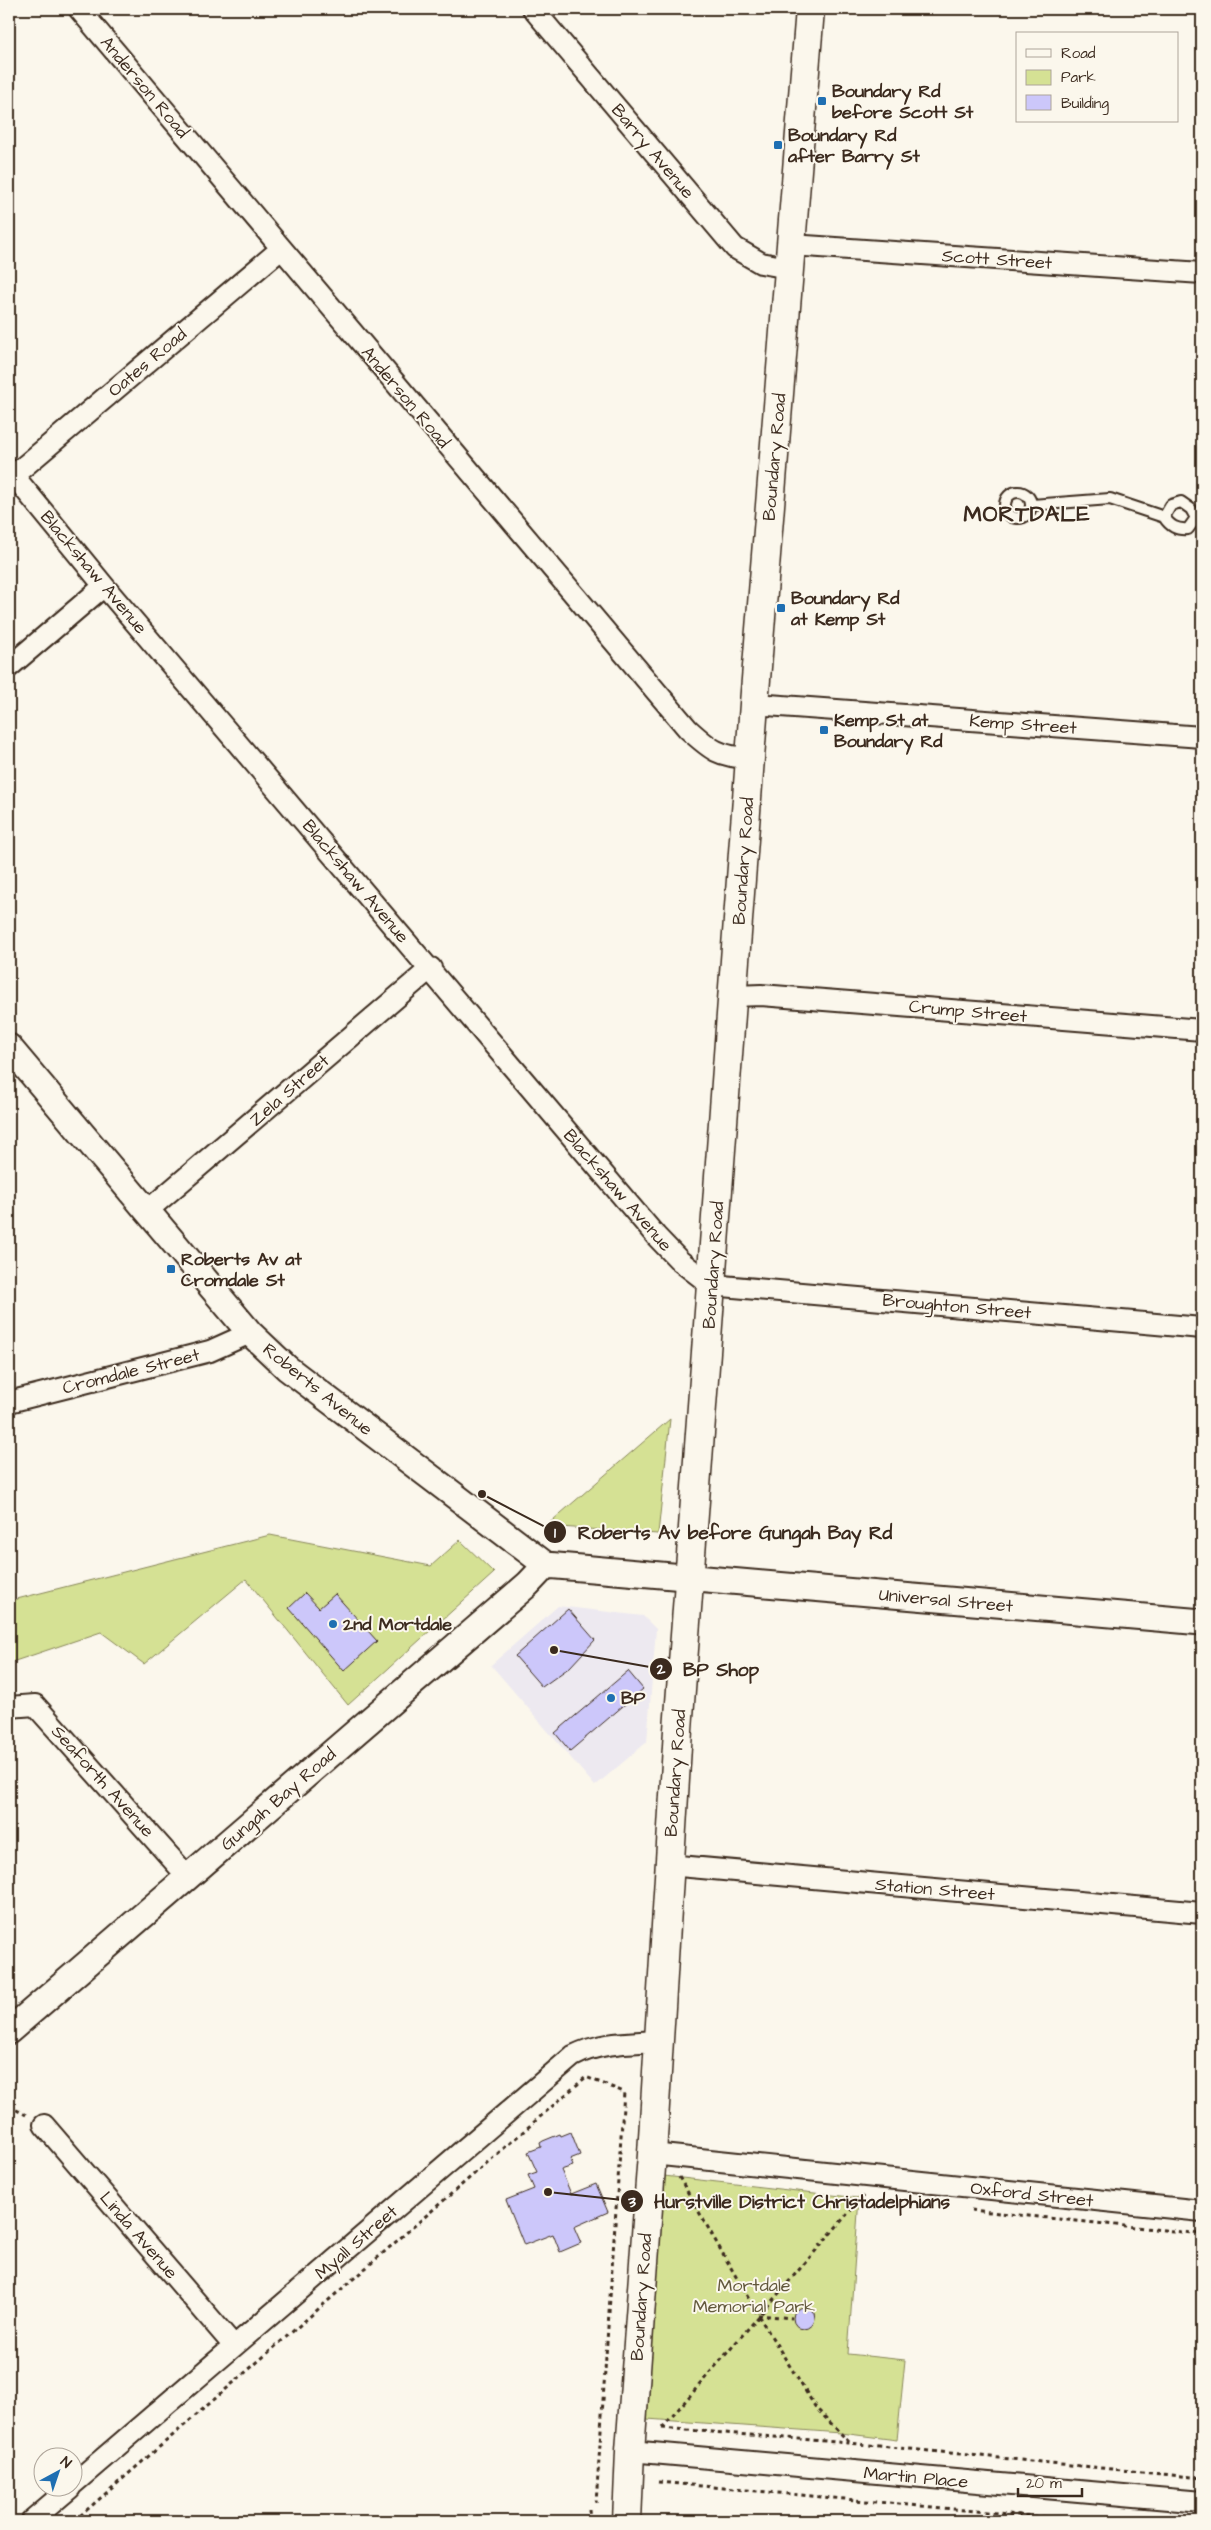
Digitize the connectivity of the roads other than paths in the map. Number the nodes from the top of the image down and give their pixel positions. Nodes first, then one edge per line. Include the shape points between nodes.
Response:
1 (79, 9) edge
2 (533, 9) edge
3 (810, 9) edge
4 (281, 249) junction
5 (790, 256) junction
6 (1202, 273) edge
7 (11, 473) edge
8 (1032, 505) dead end
9 (1164, 517) junction
10 (1199, 519) edge
11 (104, 586) junction
12 (9, 667) edge
13 (754, 704) junction
14 (1202, 737) edge
15 (750, 758) junction
16 (431, 968) junction
17 (734, 996) junction
18 (1202, 1030) edge
19 (9, 1047) edge
20 (147, 1210) junction
21 (711, 1285) junction
22 (1202, 1328) edge
23 (250, 1333) junction
24 (9, 1402) edge
25 (546, 1565) junction
26 (690, 1577) junction
27 (1202, 1622) edge
28 (9, 1707) edge
29 (668, 1865) junction
30 (188, 1877) junction
31 (1202, 1913) edge
32 (9, 2030) edge
33 (659, 2041) junction
34 (44, 2125) dead end
35 (652, 2154) junction
36 (1202, 2211) edge
37 (234, 2346) junction
38 (630, 2452) junction
39 (82, 2477) edge
40 (57, 2498) edge
41 (1202, 2502) edge
42 (31, 2521) edge
43 (627, 2521) edge

1 - 4 street, Anderson Road
2 - 5 street, Barry Avenue via 735,248 761,263
3 - 5 main road, Boundary Road
4 - 7 street, Oates Road
4 - 15 street, Anderson Road via 688,729 724,756
5 - 6 street, Scott Street
5 - 13 main road, Boundary Road
7 - 11 street, Blackshaw Avenue
8 - 9 lane via 1110,499
9 - 10 lane via 1180,530 1188,529
9 - 10 lane via 1171,505 1181,502
11 - 12 street
11 - 16 street, Blackshaw Avenue
13 - 14 street, Kemp Street
13 - 15 main road, Boundary Road
15 - 17 main road, Boundary Road
16 - 20 street, Zela Street
16 - 21 street, Blackshaw Avenue via 656,1236 680,1261
17 - 18 street, Crump Street via 761,995
17 - 21 main road, Boundary Road
19 - 20 street, Roberts Avenue
20 - 23 street, Roberts Avenue
21 - 22 street, Broughton Street
21 - 26 main road, Boundary Road
23 - 24 street, Cromdale Street via 210,1351
23 - 25 street, Roberts Avenue via 287,1368
25 - 26 street
25 - 30 street, Gungah Bay Road
26 - 27 street, Universal Street
26 - 29 main road, Boundary Road
28 - 30 street, Seaforth Avenue via 35,1705
29 - 31 street, Station Street
29 - 33 main road, Boundary Road
30 - 32 street, Gungah Bay Road
33 - 35 main road, Boundary Road
33 - 37 street, Myall Street via 611,2044 573,2056
34 - 37 street, Linda Avenue
35 - 36 street, Oxford Street
35 - 38 main road, Boundary Road
37 - 39 street, Myall Street
38 - 41 street, Martin Place
38 - 43 main road, Boundary Road
40 - 42 street, Myall Street

